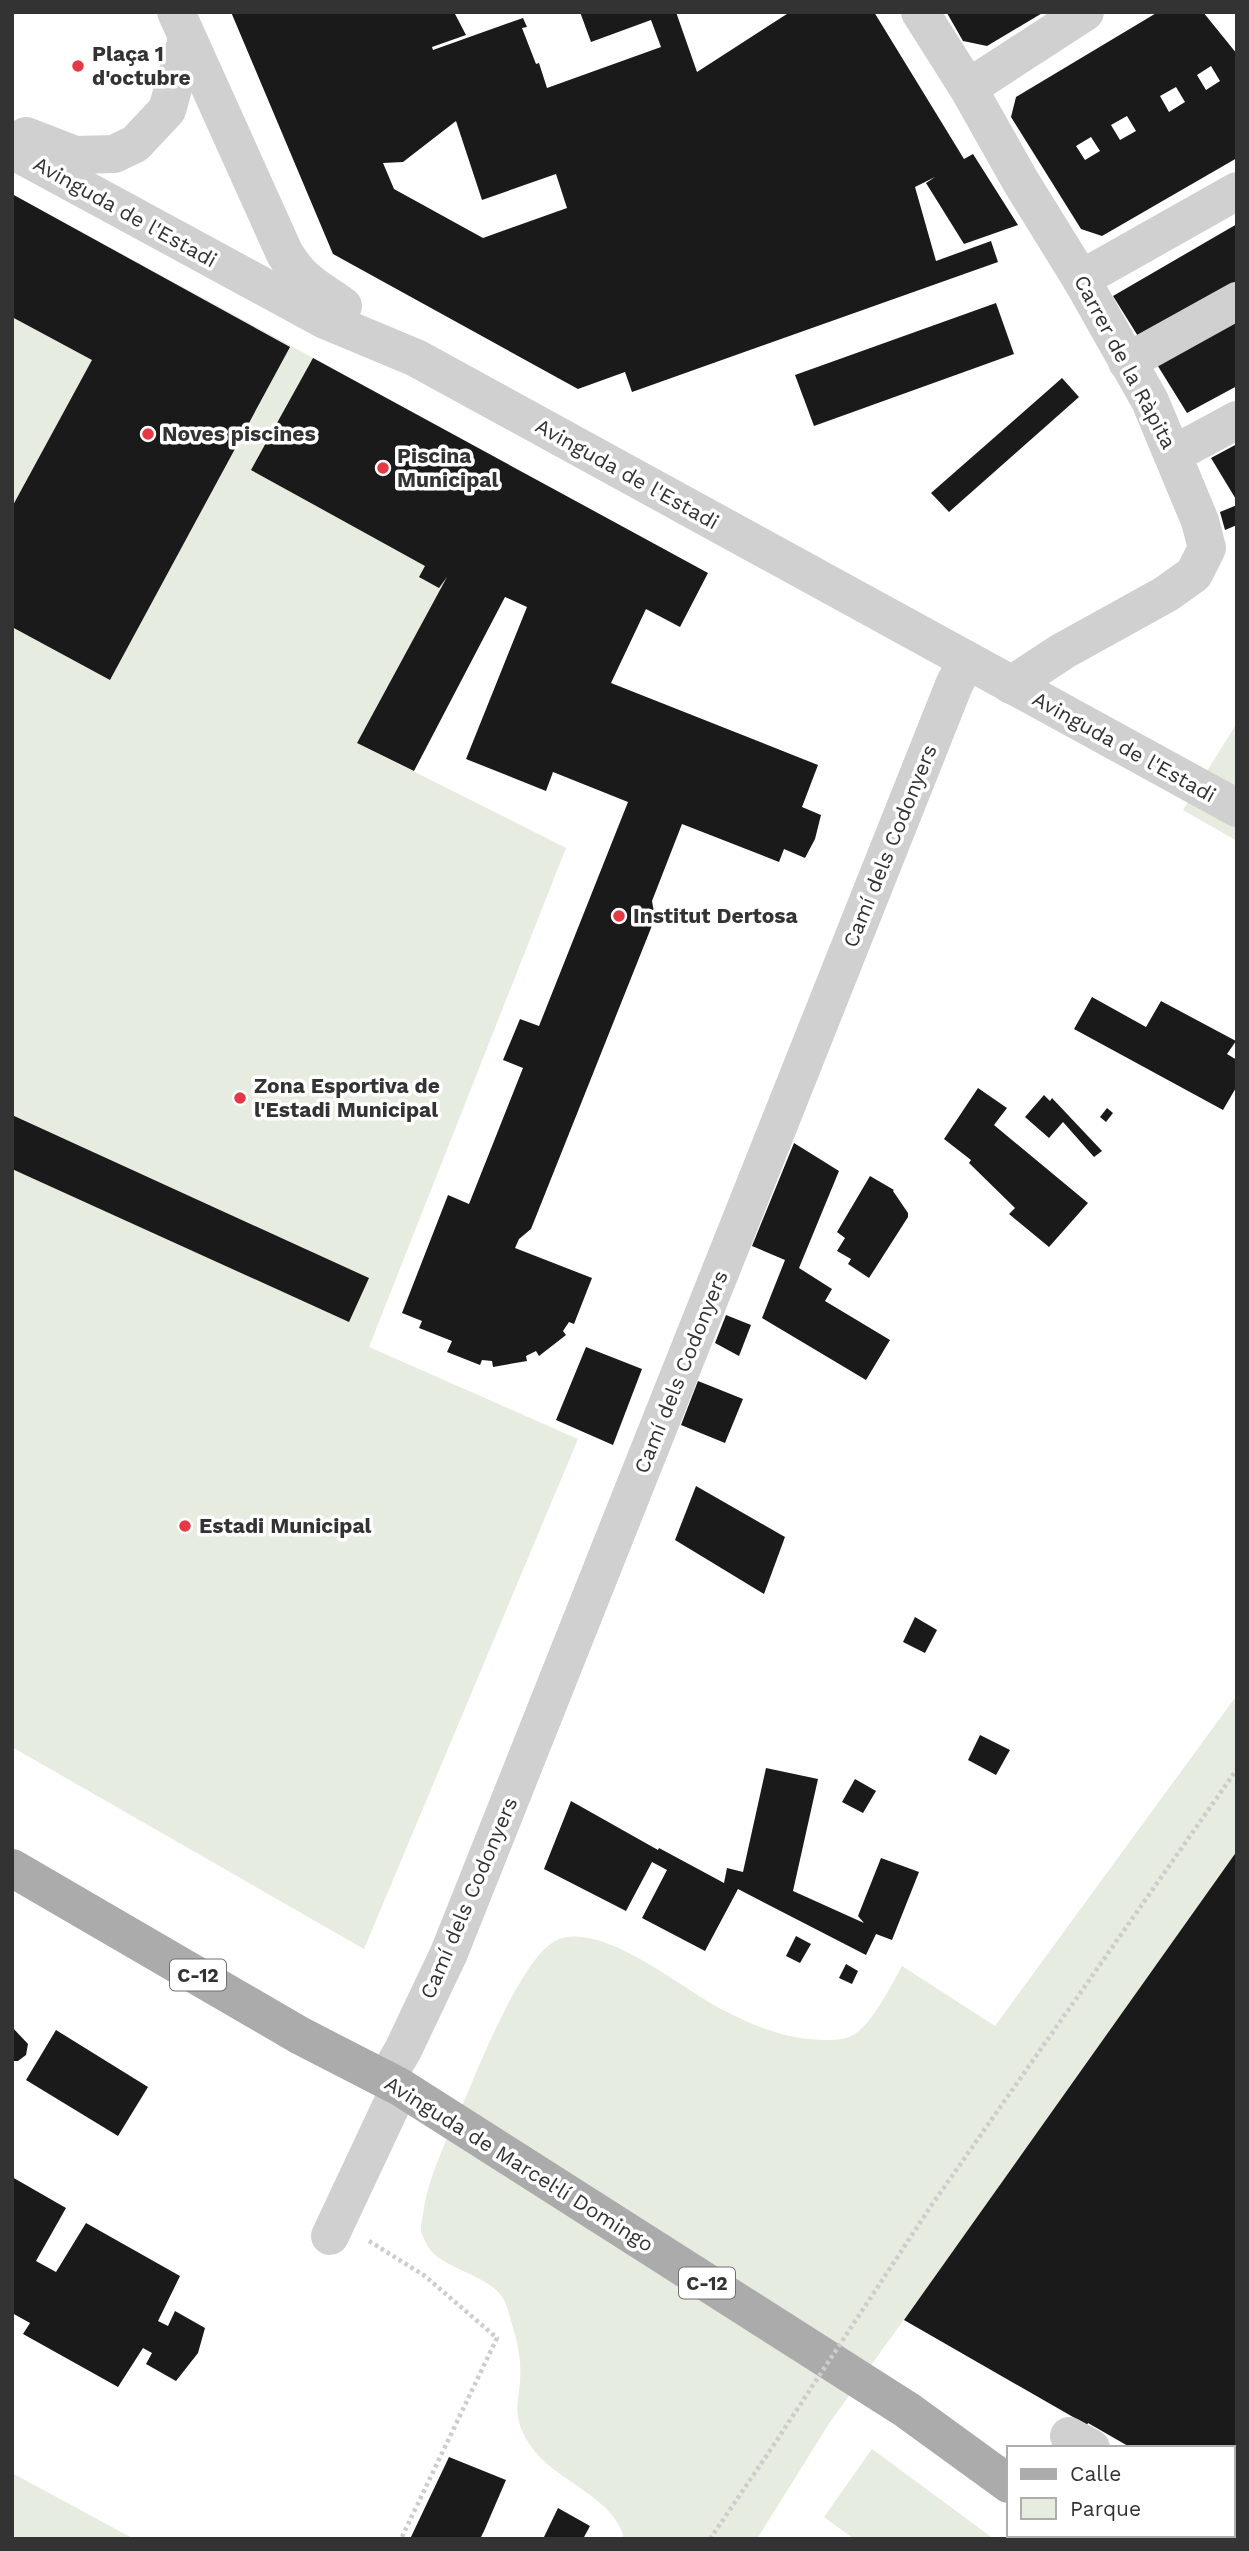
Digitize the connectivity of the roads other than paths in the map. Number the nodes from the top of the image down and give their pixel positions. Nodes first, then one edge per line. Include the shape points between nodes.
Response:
1 (920, 12) edge
2 (1085, 12) edge
3 (181, 26) edge
4 (968, 88) junction
5 (12, 130) edge
6 (12, 150) edge
7 (1237, 191) edge
8 (275, 233) junction
9 (217, 262) junction
10 (1081, 279) junction
11 (1237, 301) edge
12 (416, 358) junction
13 (1127, 362) junction
14 (1237, 420) edge
15 (1174, 454) junction
16 (966, 662) junction
17 (1011, 685) junction
18 (1237, 808) edge
19 (12, 1868) edge
20 (393, 2083) junction
21 (330, 2236) road end
22 (1007, 2483) edge

1 - 4 street, Carrer de la Ràpita
2 - 4 street
3 - 5 street via 167,110 135,144 114,154 75,155
3 - 8 street
4 - 10 street, Carrer de la Ràpita
6 - 9 street, Avinguda de l'Estadi
7 - 10 street
8 - 9 street via 266,247 254,254
8 - 12 street via 296,272 313,288
9 - 12 street, Avinguda de l'Estadi via 325,320
10 - 13 street, Carrer de la Ràpita
11 - 13 street
12 - 16 street, Avinguda de l'Estadi
13 - 15 street, Carrer de la Ràpita
14 - 15 street
15 - 17 street, Carrer de la Ràpita via 1207,548 1194,574
16 - 17 street, Avinguda de l'Estadi
16 - 20 street, Camí dels Codonyers via 449,1954 403,2050
17 - 18 street, Avinguda de l'Estadi
19 - 20 main road, Avinguda de Marcel·lí Domingo / C-12 via 299,2035
20 - 21 street, Camí dels Codonyers
20 - 22 main road, Avinguda de Marcel·lí Domingo / C-12 via 906,2410

